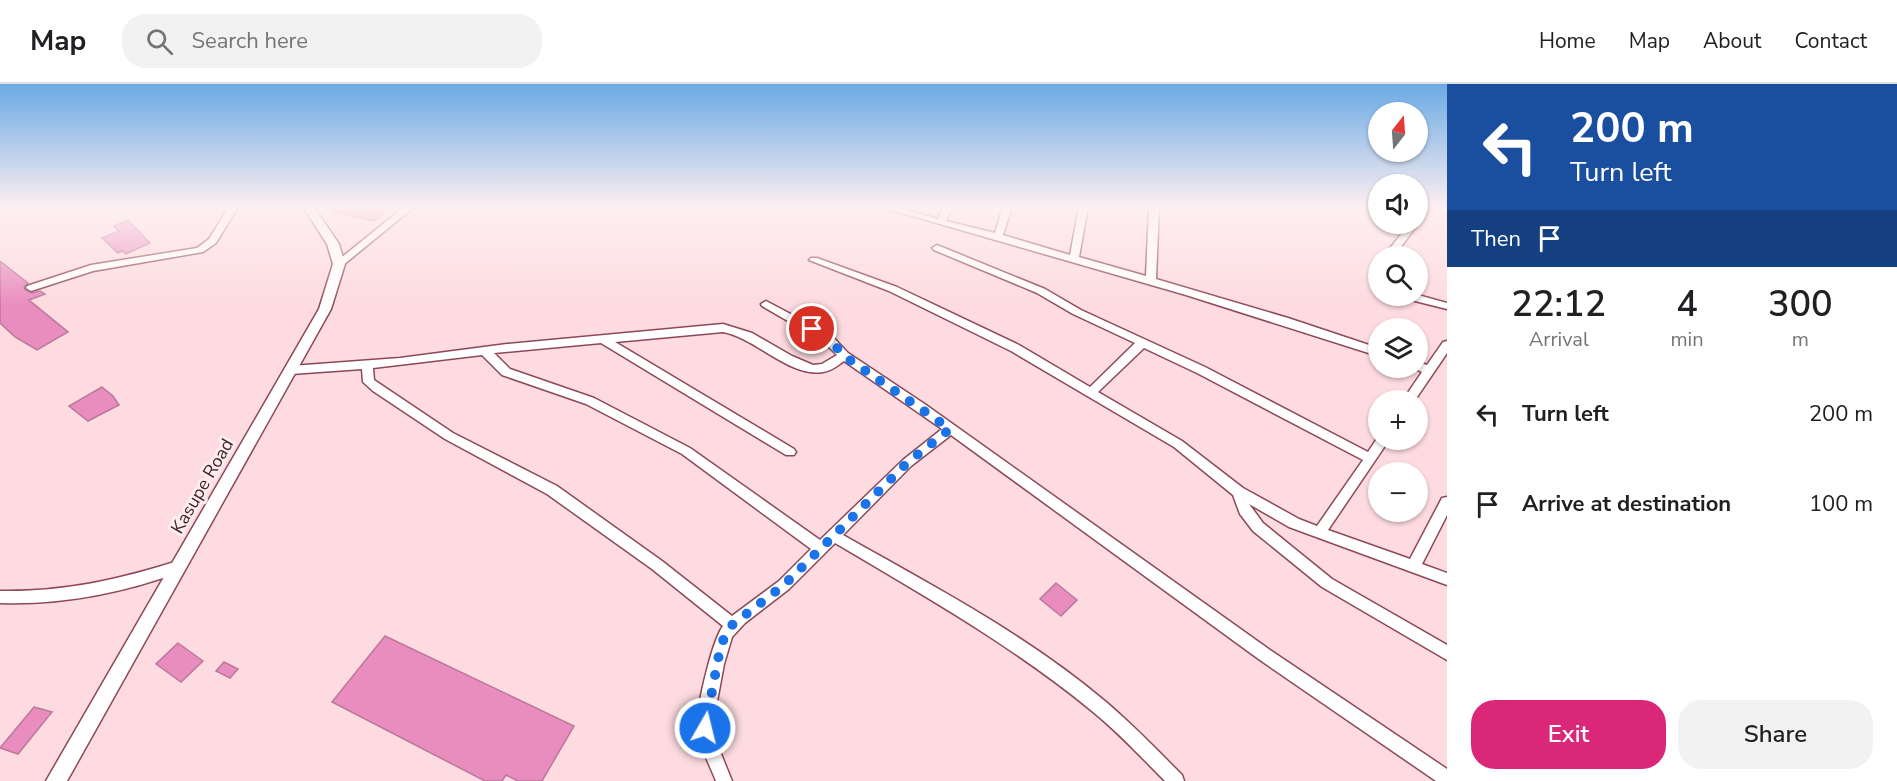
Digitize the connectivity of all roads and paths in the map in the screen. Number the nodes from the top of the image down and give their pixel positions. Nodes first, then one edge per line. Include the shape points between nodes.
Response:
1 (214, 240) edge
2 (330, 240) edge
3 (369, 240) edge
4 (1006, 240) edge
5 (1078, 240) edge
6 (1153, 240) edge
7 (937, 248) dead end
8 (814, 260) dead end
9 (1074, 260) junction
10 (339, 264) junction
11 (1151, 282) junction
12 (32, 288) dead end
13 (1428, 301) edge
14 (766, 304) dead end
15 (1447, 306) edge
16 (603, 339) junction
17 (1142, 343) junction
18 (1447, 345) edge
19 (1368, 349) edge
20 (485, 351) junction
21 (844, 356) junction
22 (367, 364) junction
23 (291, 370) junction
24 (1430, 371) joint
25 (1416, 390) edge
26 (1091, 392) junction
27 (950, 429) junction
28 (1376, 450) edge
29 (790, 452) dead end
30 (1370, 458) junction
31 (1238, 492) junction
32 (1447, 502) edge
33 (1319, 533) junction
34 (834, 536) junction
35 (822, 549) junction
36 (178, 567) junction
37 (1413, 567) junction
38 (1447, 579) edge
39 (0, 597) edge
40 (732, 625) junction
41 (1447, 653) edge
42 (1447, 779) edge
43 (56, 781) edge
44 (724, 781) edge
45 (1176, 781) edge

1 - 12 street via 200,250 91,268
2 - 10 street
3 - 10 street
4 - 9 street
5 - 9 street
6 - 11 street
7 - 17 street via 1032,287
8 - 26 street via 893,289 957,319
9 - 11 street
10 - 23 street, Kasupe Road via 325,309
11 - 19 street
13 - 15 street
14 - 21 street via 828,339
16 - 20 street
16 - 21 street via 729,328 761,341 783,358 816,369
16 - 29 street
17 - 26 street
17 - 30 street
18 - 24 street
20 - 22 street
20 - 35 street via 506,372 590,400 686,451
21 - 27 street
22 - 23 street
22 - 40 street via 369,382 377,388 449,436 552,490
23 - 36 street, Kasupe Road
24 - 25 street
26 - 31 street via 1178,444
27 - 34 street via 907,463
27 - 42 street via 1265,655
28 - 30 street
30 - 33 street
31 - 33 street
31 - 41 street via 1258,527 1327,583
32 - 37 street
33 - 37 street
34 - 35 street
34 - 45 street via 1039,658 1136,738
35 - 40 street
36 - 39 street via 54,596
36 - 43 street, Kasupe Road
37 - 38 street
40 - 44 street via 721,644 705,723

